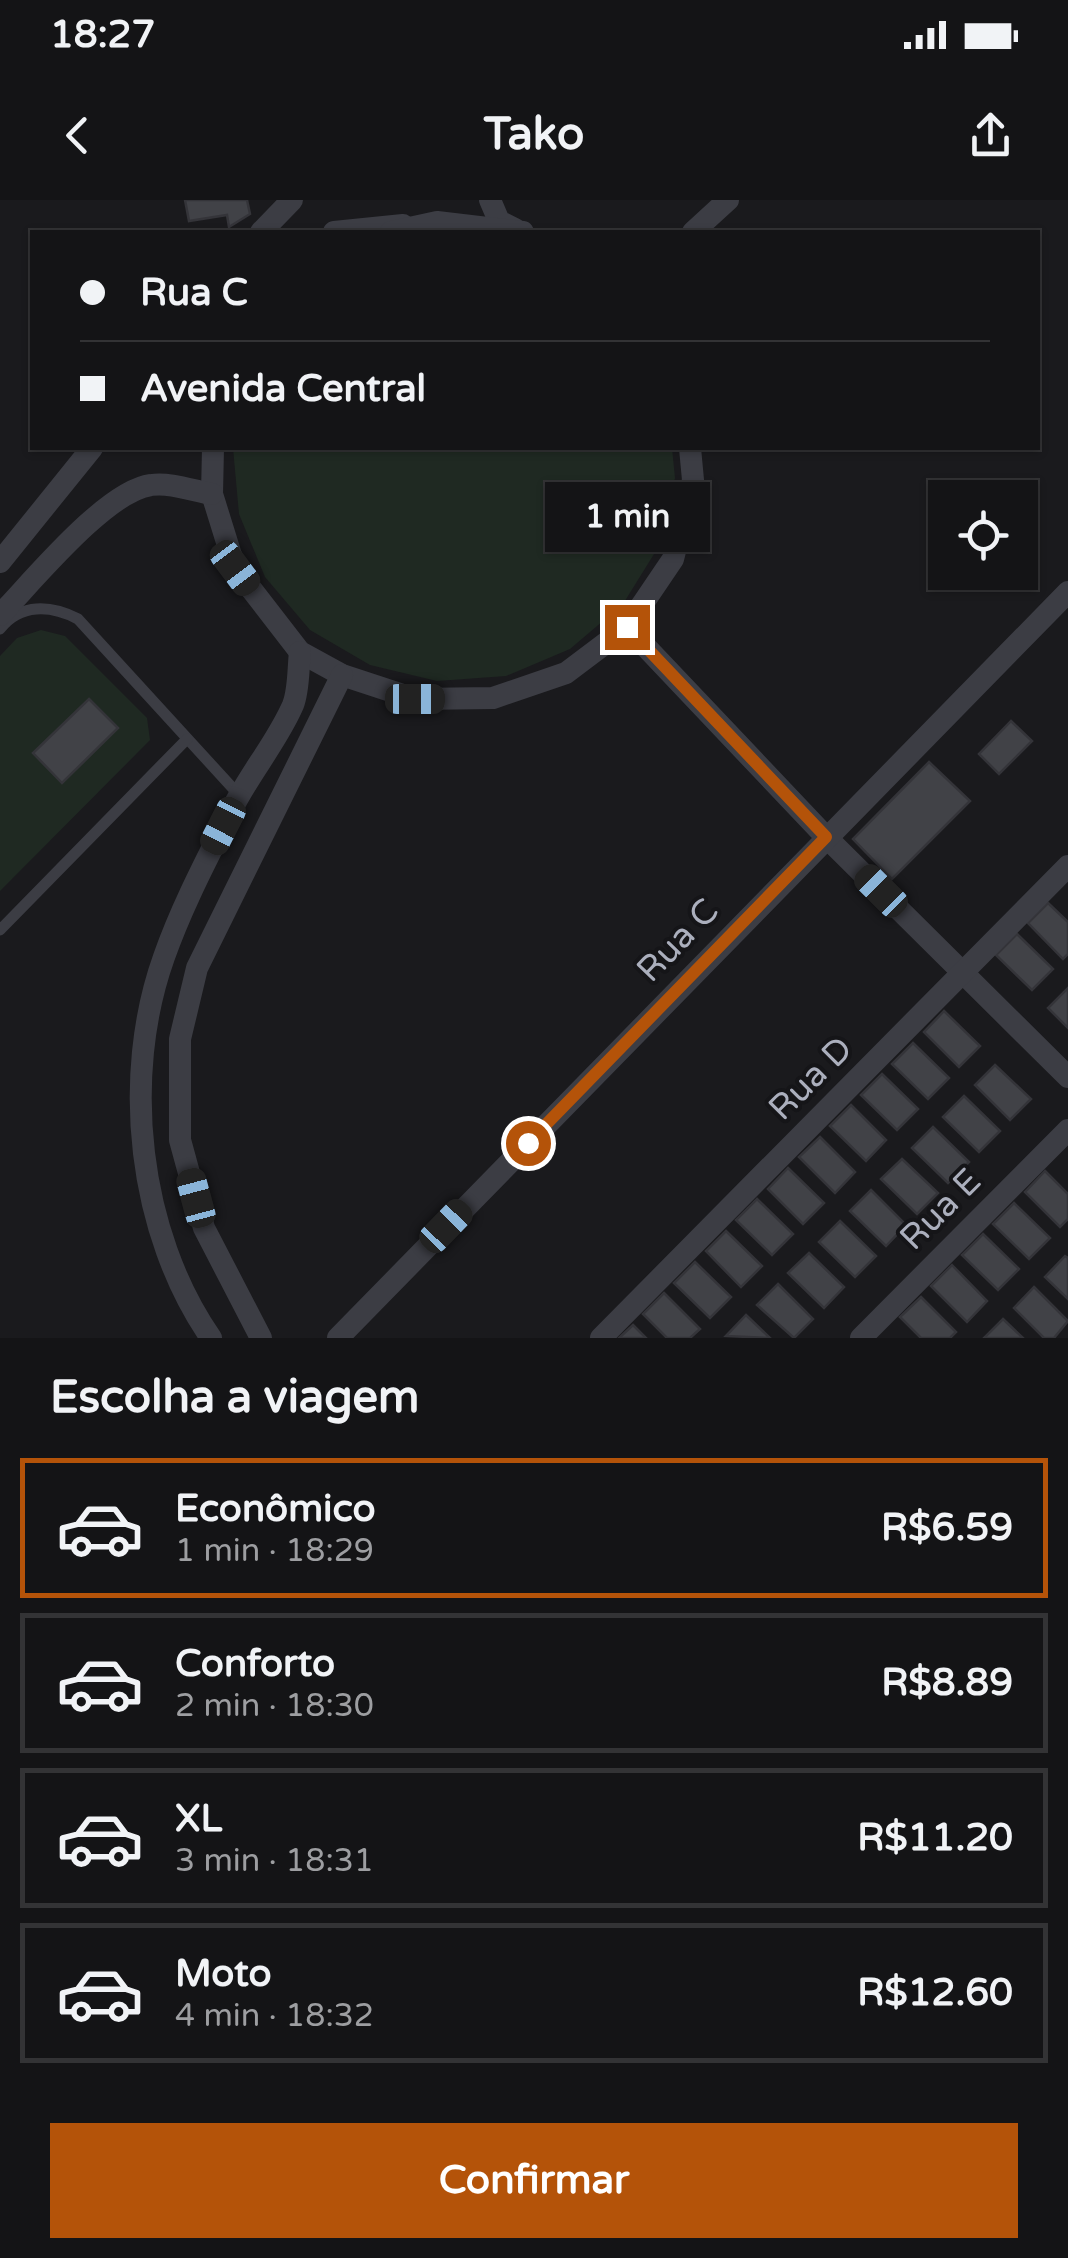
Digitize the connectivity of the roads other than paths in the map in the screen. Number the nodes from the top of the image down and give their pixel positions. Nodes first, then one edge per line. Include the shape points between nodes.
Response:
1 (292, 200) edge
2 (490, 200) edge
3 (728, 200) edge
4 (437, 222) junction
5 (263, 230) edge
6 (355, 230) edge
7 (400, 230) edge
8 (512, 230) edge
9 (519, 230) edge
10 (695, 230) edge
11 (90, 450) edge
12 (690, 450) edge
13 (211, 453) edge
14 (212, 494) junction
15 (0, 562) edge
16 (1068, 592) edge
17 (0, 615) edge
18 (627, 627) junction
19 (0, 629) edge
20 (300, 652) junction
21 (342, 675) junction
22 (187, 739) junction
23 (238, 795) junction
24 (826, 837) junction
25 (1068, 866) edge
26 (0, 930) edge
27 (963, 972) junction
28 (1068, 1077) edge
29 (1068, 1130) edge
30 (211, 1338) edge
31 (261, 1338) edge
32 (338, 1338) edge
33 (601, 1338) edge
34 (862, 1338) edge

1 - 5 street
2 - 9 street via 500,221
3 - 10 street
4 - 6 street
4 - 7 street
4 - 8 street
11 - 15 street
12 - 18 street via 693,480 672,559
13 - 14 street
14 - 17 street via 154,484 132,490 96,517
14 - 20 street via 235,568
16 - 24 street, Rua C
18 - 21 street via 566,673 493,698 415,699
18 - 24 street
19 - 22 lane via 23,611 42,608 78,619
20 - 21 street
20 - 23 street via 294,702
21 - 31 street via 196,968 180,1040 180,1140 204,1228
22 - 23 lane
22 - 26 lane
23 - 30 street via 163,958 144,1033 140,1106 147,1184 170,1256
24 - 27 street
24 - 32 street, Rua C
25 - 27 street, Rua D
27 - 28 street
27 - 33 street, Rua D
29 - 34 street, Rua E

